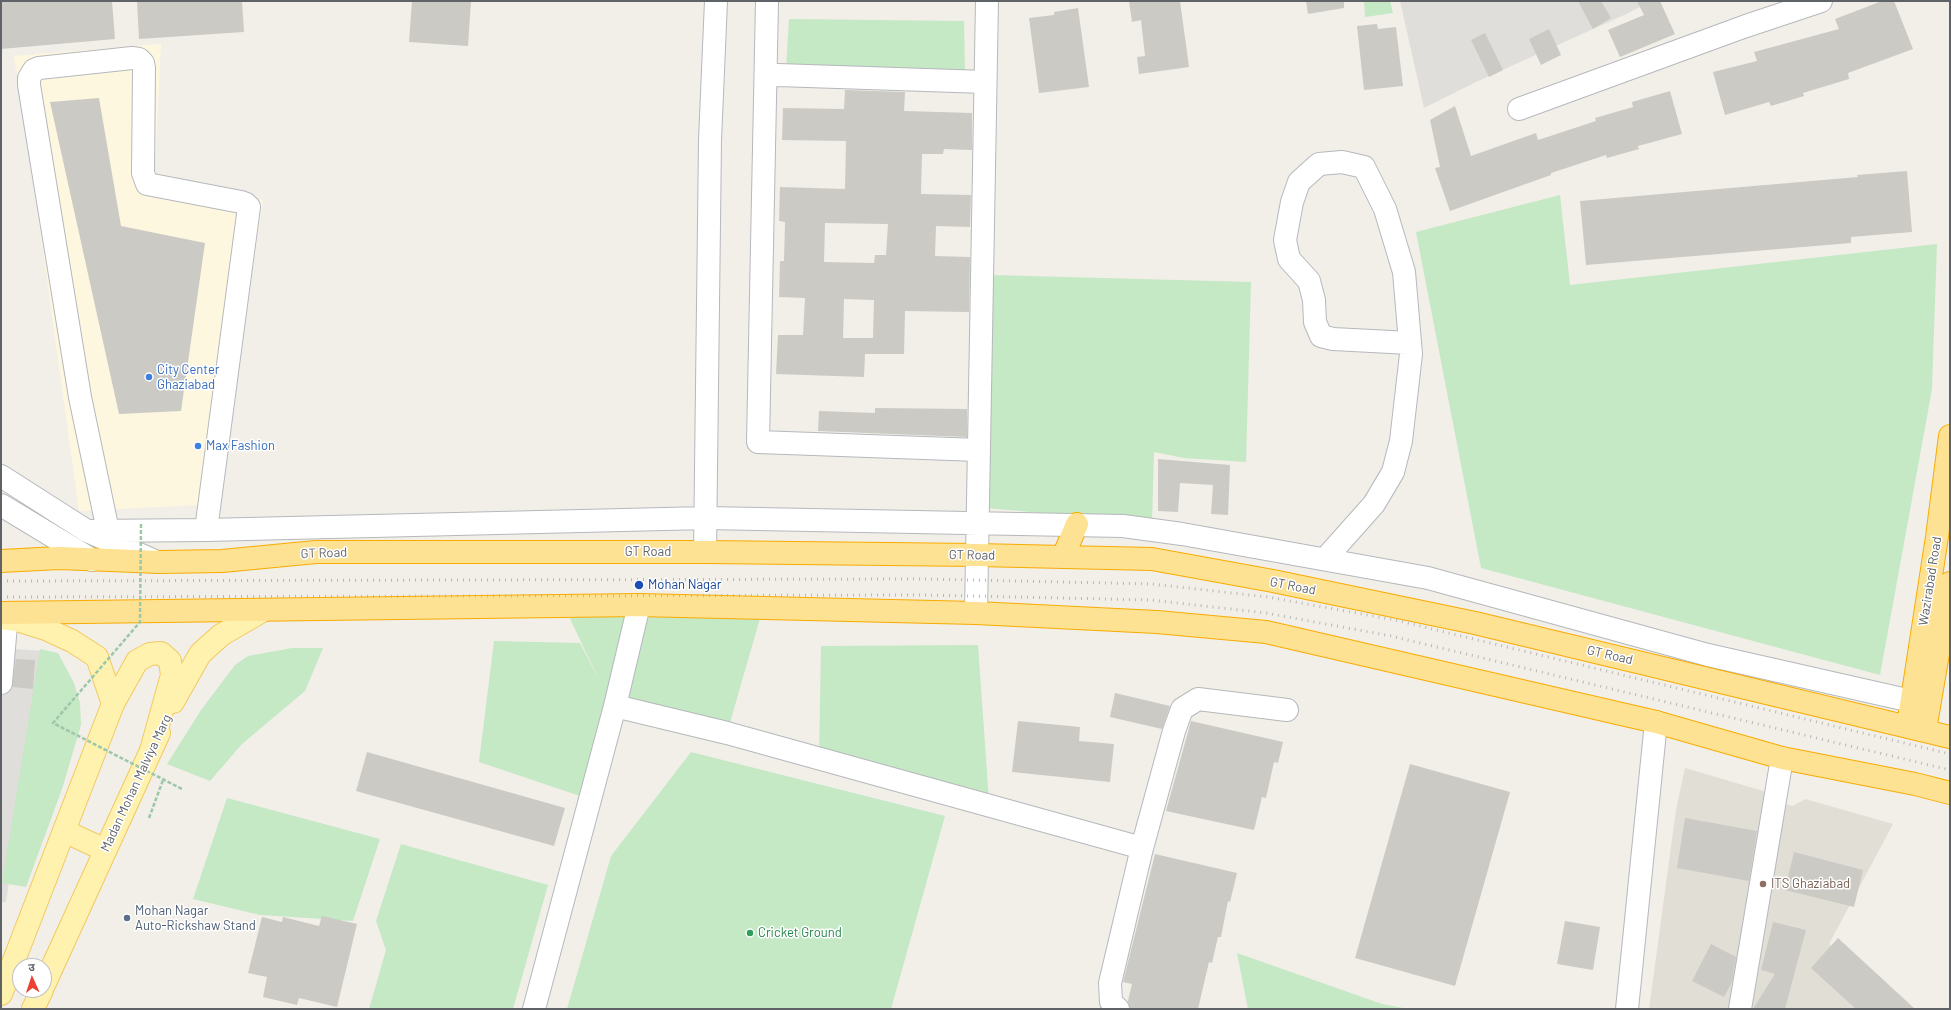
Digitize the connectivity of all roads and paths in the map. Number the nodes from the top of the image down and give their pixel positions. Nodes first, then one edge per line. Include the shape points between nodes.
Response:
1 (716, 1) edge
2 (767, 1) edge
3 (987, 1) edge
4 (1821, 1) edge
5 (767, 76) junction
6 (986, 82) junction
7 (1519, 109) dead end
8 (1410, 343) junction
9 (1950, 436) edge
10 (979, 450) junction
11 (1, 476) edge
12 (1, 505) edge
13 (706, 518) junction
14 (978, 522) junction
15 (141, 524) dead end
16 (430, 524) junction
17 (1077, 524) junction
18 (206, 530) junction
19 (98, 531) junction
20 (431, 552) junction
21 (705, 552) junction
22 (977, 555) junction
23 (1063, 557) junction
24 (1325, 559) junction
25 (92, 560) junction
26 (1, 561) edge
27 (160, 562) junction
28 (1950, 583) edge
29 (639, 605) junction
30 (264, 610) junction
31 (976, 612) junction
32 (4, 616) edge
33 (1, 682) edge
34 (1920, 703) junction
35 (113, 704) junction
36 (615, 706) junction
37 (1287, 710) dead end
38 (1656, 722) junction
39 (1916, 727) junction
40 (1950, 736) edge
41 (152, 746) junction
42 (1782, 758) junction
43 (163, 780) junction
44 (182, 789) dead end
45 (1950, 793) edge
46 (149, 818) dead end
47 (64, 831) junction
48 (1142, 848) junction
49 (105, 850) junction
50 (52, 967) edge
51 (1, 994) edge
52 (38, 998) edge
53 (33, 1009) edge
54 (534, 1009) edge
55 (1118, 1009) edge
56 (1627, 1009) edge
57 (1740, 1009) edge

1 - 13 street via 710,140
2 - 5 street
3 - 6 street
4 - 7 street
5 - 6 street
5 - 10 street via 758,442
6 - 10 street
8 - 8 street via 1404,272 1385,209 1364,167 1342,162 1319,164 1299,182 1292,202 1285,240 1289,259 1309,281 1314,300 1315,322 1321,336 1333,340
8 - 24 street via 1411,354 1401,441 1393,472 1374,504
9 - 34 highway, Wazirabad Road
10 - 14 street
11 - 19 street
12 - 25 street
13 - 14 street
13 - 16 street
13 - 21 street
14 - 17 street
14 - 22 street
15 - 43 path, bridge via 140,622 53,723
16 - 18 street
16 - 20 street
17 - 23 highway
17 - 24 street via 1123,526 1182,534
18 - 19 street
18 - 19 street via 249,207 242,202 147,184 144,173 144,68 139,59 132,58 39,68 34,70 29,78 80,397
19 - 27 street
20 - 21 highway, GT Road
20 - 27 highway, GT Road via 316,552 222,561
21 - 22 highway, GT Road
22 - 23 highway, GT Road
22 - 31 street
23 - 39 highway, GT Road via 1152,559 1273,581 1475,623
24 - 34 street via 1428,578 1708,655
25 - 26 highway, GT Road via 59,558
25 - 27 highway, GT Road
28 - 34 highway, Wazirabad Road
29 - 30 highway
29 - 31 highway
29 - 36 street
30 - 32 highway
30 - 41 main road, Madan Mohan Malviya Marg via 222,635 200,654 181,685
31 - 38 highway via 1157,622 1266,632
32 - 33 street
32 - 35 main road via 72,640 97,657
34 - 39 highway, Wazirabad Road
35 - 41 main road via 137,662 150,654 160,653 170,661 172,675
35 - 47 main road
36 - 48 street via 727,733
36 - 54 street
37 - 48 street via 1198,699 1182,709
38 - 42 highway
38 - 56 street
39 - 40 highway
41 - 49 main road, Madan Mohan Malviya Marg
42 - 45 highway
42 - 57 street
43 - 44 path, bridge
43 - 46 path
47 - 49 main road
47 - 51 main road
48 - 55 street via 1110,983 1111,1002
49 - 50 main road, Madan Mohan Malviya Marg
52 - 53 main road

